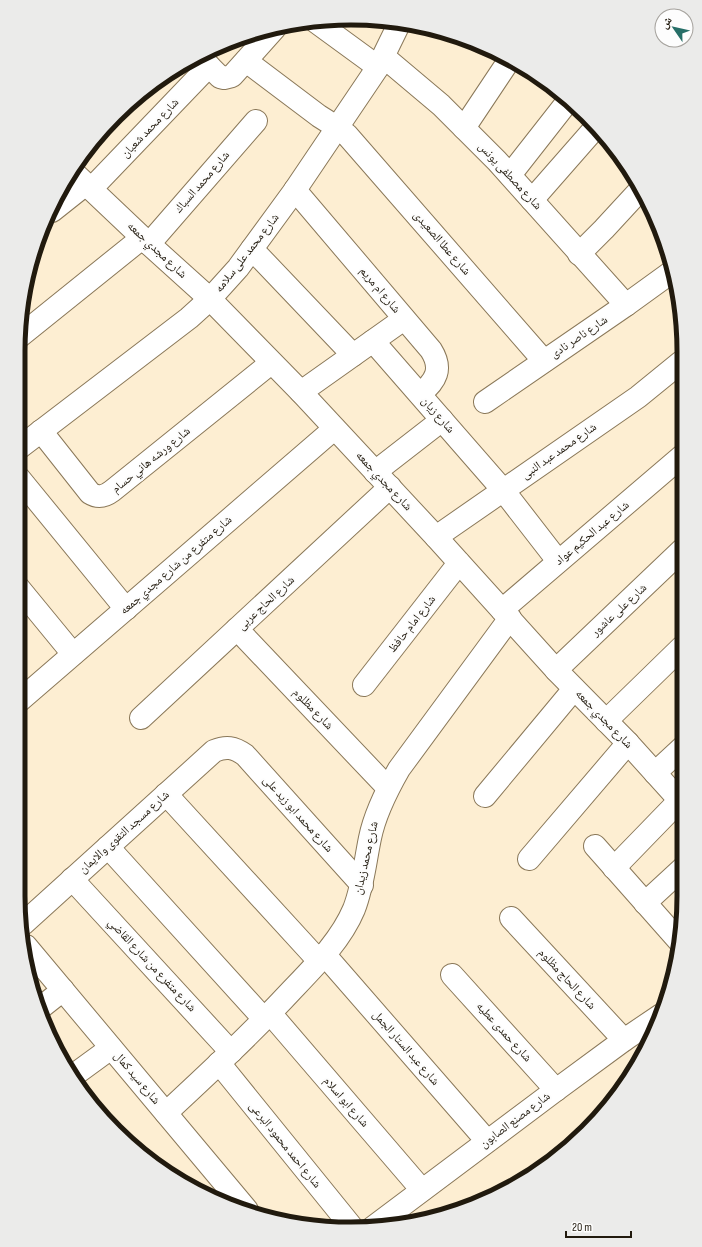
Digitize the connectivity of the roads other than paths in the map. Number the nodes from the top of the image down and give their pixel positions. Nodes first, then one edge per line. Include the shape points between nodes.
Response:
1 (324, 27) edge
2 (397, 28) edge
3 (268, 36) edge
4 (204, 61) edge
5 (246, 61) junction
6 (381, 62) junction
7 (506, 65) edge
8 (565, 105) edge
9 (256, 121) dead end
10 (338, 128) junction
11 (464, 128) junction
12 (592, 131) edge
13 (510, 175) junction
14 (83, 181) edge
15 (295, 190) junction
16 (636, 194) edge
17 (532, 200) junction
18 (62, 201) edge
19 (146, 241) junction
20 (252, 249) junction
21 (579, 254) junction
22 (668, 274) edge
23 (210, 299) junction
24 (626, 305) junction
25 (404, 319) junction
26 (26, 332) edge
27 (373, 341) junction
28 (353, 355) junction
29 (544, 361) junction
30 (271, 362) junction
31 (677, 365) edge
32 (301, 392) junction
33 (420, 394) junction
34 (485, 402) dead end
35 (442, 420) junction
36 (334, 428) junction
37 (41, 431) junction
38 (25, 443) edge
39 (677, 460) edge
40 (375, 472) junction
41 (25, 486) edge
42 (390, 488) junction
43 (503, 490) junction
44 (436, 537) junction
45 (677, 555) edge
46 (558, 562) junction
47 (459, 563) junction
48 (25, 596) edge
49 (126, 609) junction
50 (506, 614) junction
51 (237, 630) junction
52 (677, 652) edge
53 (73, 654) junction
54 (556, 670) junction
55 (364, 685) dead end
56 (574, 689) junction
57 (25, 696) edge
58 (140, 718) dead end
59 (606, 721) junction
60 (628, 743) junction
61 (230, 748) joint
62 (677, 753) edge
63 (655, 773) junction
64 (388, 788) junction
65 (166, 794) junction
66 (485, 796) dead end
67 (677, 798) edge
68 (677, 806) edge
69 (595, 846) dead end
70 (108, 847) junction
71 (529, 859) dead end
72 (614, 868) junction
73 (677, 874) edge
74 (72, 879) junction
75 (362, 885) junction
76 (645, 903) junction
77 (510, 918) dead end
78 (26, 921) edge
79 (674, 936) edge
80 (30, 950) edge
81 (322, 958) junction
82 (452, 975) dead end
83 (63, 990) junction
84 (44, 1005) edge
85 (267, 1016) junction
86 (652, 1021) edge
87 (624, 1040) junction
88 (111, 1048) junction
89 (225, 1057) junction
90 (78, 1073) edge
91 (556, 1090) junction
92 (166, 1113) junction
93 (487, 1141) junction
94 (422, 1190) junction
95 (243, 1204) edge
96 (382, 1220) edge
97 (348, 1222) edge

1 - 6 street, شارع مصطفى يونس
2 - 6 street, شارع محمد على سلامه
3 - 5 street
4 - 5 street via 220,76 228,78
4 - 14 street, شارع محمد شعبان
5 - 10 street, شارع عطا الصعيدى
6 - 10 street, شارع محمد على سلامه
6 - 11 street, شارع مصطفى يونس via 441,105
7 - 11 street
8 - 13 street
9 - 19 street, شارع محمد السباك
10 - 15 street, شارع محمد على سلامه
10 - 29 street, شارع عطا الصعيدى via 355,143
11 - 13 street, شارع مصطفى يونس
12 - 17 street
13 - 17 street, شارع مصطفى يونس
14 - 18 street, شارع محمد شعبان
14 - 19 street, شارع مجدي جمعه
15 - 20 street, شارع محمد على سلامه
15 - 25 street, شارع ام مريم
16 - 21 street
17 - 21 street, شارع مصطفى يونس
19 - 23 street, شارع مجدي جمعه
19 - 26 street, شارع محمد السباك
20 - 23 street, شارع محمد على سلامه
20 - 28 street
21 - 24 street, شارع مصطفى يونس
22 - 24 street, شارع ناصر نادى
23 - 30 street, شارع مجدي جمعه
23 - 37 street, شارع محمد على سلامه via 189,318
24 - 29 street, شارع ناصر نادى
25 - 27 street
25 - 33 street, شارع ام مريم via 435,357 437,366 433,382
27 - 28 street
27 - 33 street, شارع زيان
28 - 32 street
29 - 34 street, شارع ناصر نادى
30 - 32 street, شارع مجدي جمعه
30 - 37 street, شارع ورشه هاني حسام via 104,496 98,497 90,493
31 - 43 street, شارع محمد عبد النبى via 638,397
32 - 36 street, شارع مجدي جمعه
33 - 35 street, شارع زيان
35 - 40 street
35 - 43 street, شارع زيان
36 - 40 street, شارع مجدي جمعه
36 - 49 street, شارع متفرع من شارع مجدي جمعه
37 - 38 street, شارع محمد على سلامه
39 - 46 street, شارع عبد الحكيم عواد
40 - 42 street, شارع مجدي جمعه
41 - 49 street
42 - 44 street, شارع مجدي جمعه
42 - 51 street, شارع الحاج عربى
43 - 44 street, شارع محمد عبد النبى
43 - 46 street, شارع زيان
44 - 47 street, شارع مجدي جمعه
45 - 54 street, شارع على عاشور
46 - 50 street, شارع عبد الحكيم عواد
47 - 50 street, شارع مجدي جمعه
47 - 55 street, شارع امام حافظ
48 - 53 street
49 - 53 street, شارع متفرع من شارع مجدي جمعه
50 - 54 street, شارع مجدي جمعه
50 - 64 street, شارع محمد زيدان
51 - 58 street, شارع الحاج عربى
51 - 64 street, شارع مظلوم
52 - 59 street
53 - 57 street, شارع متفرع من شارع مجدي جمعه
54 - 56 street, شارع مجدي جمعه
56 - 59 street, شارع مجدي جمعه
56 - 66 street
59 - 60 street, شارع مجدي جمعه
60 - 63 street, شارع مجدي جمعه
60 - 71 street
61 - 65 street, شارع مسجد التقوى والايمان via 214,751
61 - 75 street, شارع محمد ابو زيد على via 245,755
62 - 63 street
63 - 67 street, شارع مجدي جمعه
64 - 75 street, شارع محمد زيدان via 370,837
65 - 70 street, شارع مسجد التقوى والايمان
65 - 81 street, شارع عبد الستار الجمل
68 - 72 street
69 - 72 street
70 - 74 street, شارع مسجد التقوى والايمان
70 - 85 street, شارع ابو اسلام
72 - 76 street
73 - 76 street
74 - 78 street, شارع مسجد التقوى والايمان
74 - 89 street, شارع متفرع من شارع القاضي
75 - 81 street, شارع محمد زيدان via 341,932
76 - 79 street
77 - 87 street, شارع الحاج مظلوم
80 - 83 street, شارع سيد كمال
81 - 85 street, شارع محمد زيدان
81 - 93 street, شارع عبد الستار الجمل
82 - 91 street, شارع حمدى عطيه
83 - 84 street
83 - 88 street, شارع سيد كمال
85 - 89 street, شارع محمد زيدان
85 - 94 street, شارع ابو اسلام
86 - 87 street, شارع مصنع الصابون
87 - 91 street, شارع مصنع الصابون
88 - 90 street
88 - 92 street, شارع سيد كمال
89 - 92 street, شارع محمد زيدان
89 - 97 street, شارع احمد محمود البرعى
91 - 93 street, شارع مصنع الصابون
92 - 95 street, شارع سيد كمال
93 - 94 street, شارع مصنع الصابون
94 - 96 street, شارع مصنع الصابون

